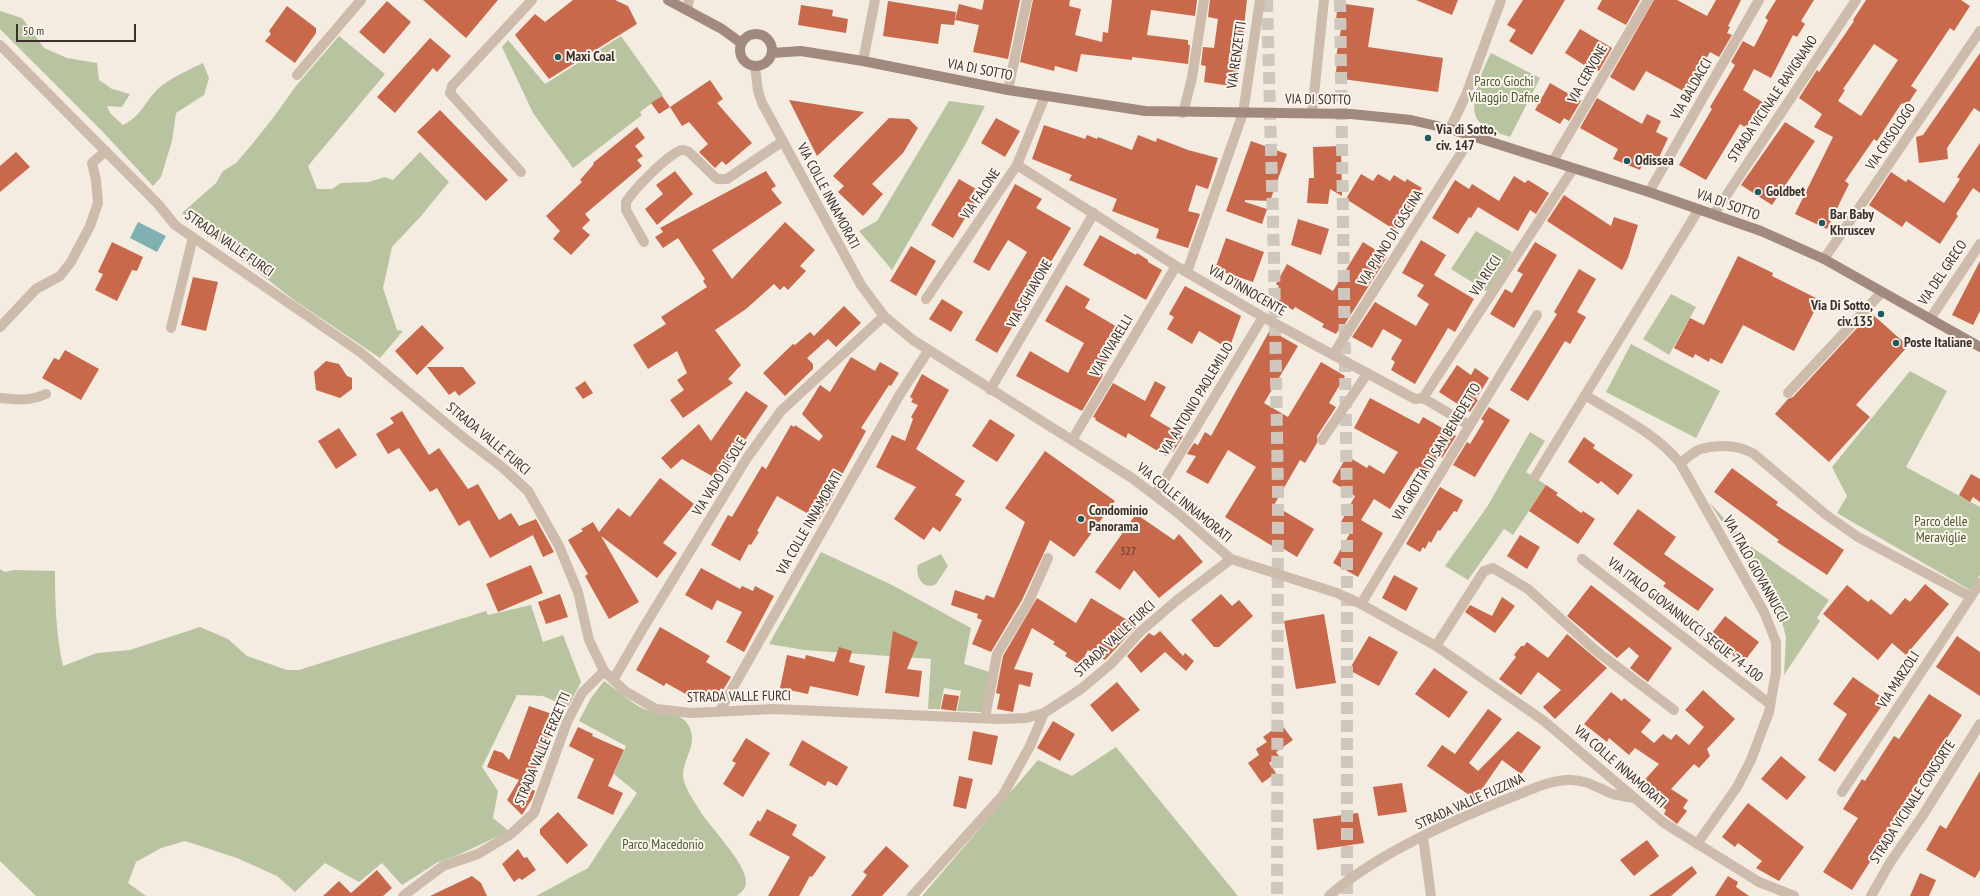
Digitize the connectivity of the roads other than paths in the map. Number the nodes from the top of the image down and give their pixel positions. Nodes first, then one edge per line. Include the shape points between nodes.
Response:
1 (361, 0) edge
2 (532, 0) edge
3 (668, 0) edge
4 (875, 0) edge
5 (1027, 0) edge
6 (1204, 0) edge
7 (1260, 0) edge
8 (1324, 0) edge
9 (1501, 0) edge
10 (1648, 0) edge
11 (1759, 0) edge
12 (1856, 0) edge
13 (688, 5) edge
14 (1980, 31) edge
15 (741, 42) junction
16 (0, 45) edge
17 (772, 53) junction
18 (863, 62) junction
19 (755, 66) junction
20 (297, 75) dead end
21 (1008, 90) junction
22 (1045, 96) junction
23 (1183, 112) junction
24 (1243, 113) junction
25 (1312, 113) junction
26 (1450, 129) junction
27 (1472, 136) junction
28 (783, 141) junction
29 (106, 151) junction
30 (1553, 161) junction
31 (1017, 165) junction
32 (1573, 169) junction
33 (521, 172) dead end
34 (1650, 192) junction
35 (1699, 209) junction
36 (1094, 213) junction
37 (1714, 214) junction
38 (193, 237) junction
39 (644, 242) dead end
40 (1980, 244) edge
41 (1824, 259) junction
42 (1176, 266) junction
43 (1187, 272) junction
44 (1882, 292) junction
45 (926, 299) dead end
46 (1537, 315) dead end
47 (884, 316) junction
48 (1263, 317) junction
49 (1930, 319) junction
50 (0, 327) edge
51 (170, 328) dead end
52 (1980, 347) edge
53 (928, 351) junction
54 (1333, 355) junction
55 (1367, 374) junction
56 (990, 390) junction
57 (1788, 393) dead end
58 (46, 394) dead end
59 (1585, 395) junction
60 (0, 398) edge
61 (1423, 398) junction
62 (1469, 425) junction
63 (1072, 440) junction
64 (1322, 440) dead end
65 (1680, 463) junction
66 (1535, 477) dead end
67 (1155, 495) junction
68 (1048, 558) dead end
69 (1231, 559) junction
70 (1582, 559) dead end
71 (1980, 583) edge
72 (1971, 597) junction
73 (1361, 604) junction
74 (1436, 646) junction
75 (604, 671) junction
76 (613, 680) junction
77 (1770, 704) junction
78 (1674, 710) dead end
79 (719, 712) junction
80 (1044, 713) junction
81 (985, 718) junction
82 (1980, 724) edge
83 (1842, 792) dead end
84 (1634, 798) junction
85 (1423, 837) junction
86 (1697, 844) junction
87 (403, 896) edge
88 (912, 896) edge
89 (1329, 896) edge
90 (1431, 896) edge
91 (1794, 896) edge
92 (1871, 896) edge

1 - 20 street
2 - 33 street via 452,86 450,93
3 - 13 street
4 - 18 street
5 - 21 street
6 - 23 street via 1192,78
7 - 24 street, VIA RENZETTI
8 - 25 street
9 - 26 street via 1466,95
10 - 30 street, VIA CERVONE
11 - 34 street, VIA BALDACCI
12 - 37 street, STRADA VICINALE RAVIGNANO
13 - 15 street
14 - 41 street, VIA CRISOLOGO
15 - 17 street via 753,33 764,35 771,42
15 - 19 street via 742,58 749,65
16 - 29 street, STRADA VALLE FURCI
17 - 18 street, VIA DI SOTTO via 801,51
17 - 19 street via 768,61
18 - 21 street, VIA DI SOTTO
19 - 28 street, VIA COLLE INNAMORATI via 758,91
21 - 22 street, VIA DI SOTTO
22 - 23 street, VIA DI SOTTO via 1145,111
22 - 31 street, VIA FALONE
23 - 24 street, VIA DI SOTTO
24 - 25 street, VIA DI SOTTO
24 - 43 street
25 - 26 street, VIA DI SOTTO via 1381,116
26 - 27 street, VIA DI SOTTO
27 - 30 street, VIA DI SOTTO
27 - 54 street, VIA PIANO DI CASCINA
28 - 39 street, VIA COLLE INNAMORATI via 722,180 717,179 689,152 677,152 626,202 626,210
28 - 47 street, VIA COLLE INNAMORATI via 861,285
29 - 38 street, STRADA VALLE FURCI via 175,225
29 - 50 street via 92,163 98,203 90,226 71,262 60,276 36,289
30 - 32 street, VIA DI SOTTO
31 - 36 street, VIA D'INNOCENTE
31 - 45 street, VIA FALONE
32 - 34 street, VIA DI SOTTO
32 - 61 street, VIA RICCI
34 - 35 street, VIA DI SOTTO
35 - 37 street, VIA DI SOTTO
35 - 59 street
36 - 42 street, VIA D'INNOCENTE
36 - 56 street, VIA SCHIAVONE
37 - 41 street, VIA DI SOTTO via 1761,231
38 - 51 street
38 - 75 street, STRADA VALLE FURCI via 360,352 502,466 528,491 559,546 578,592 589,640
40 - 49 street, VIA DEL GRECO
41 - 44 street, VIA DI SOTTO
42 - 43 street, VIA D'INNOCENTE
42 - 63 street, VIA VIVARELLI
43 - 48 street, VIA D'INNOCENTE
44 - 49 street, VIA DI SOTTO
44 - 57 street
46 - 62 street, VIA GROTTA DI SAN BENEDETTO
47 - 53 street, VIA COLLE INNAMORATI
47 - 76 street, VIA VADO DI SOLE via 781,411 747,458
48 - 54 street, VIA D'INNOCENTE
48 - 67 street, VIA ANTONIO PAOLEMILIO
49 - 52 street, VIA DI SOTTO
53 - 56 street, VIA COLLE INNAMORATI
53 - 79 street, VIA COLLE INNAMORATI via 899,396
54 - 55 street, VIA D'INNOCENTE
55 - 61 street, VIA D'INNOCENTE via 1414,400
55 - 64 street
56 - 63 street, VIA COLLE INNAMORATI
58 - 60 street via 33,399
59 - 65 street, VIA ITALO GIOVANNUCCI via 1657,441
59 - 66 street
61 - 62 street, VIA D'INNOCENTE
62 - 73 street, VIA GROTTA DI SAN BENEDETTO
63 - 67 street, VIA COLLE INNAMORATI
65 - 72 street via 1700,449 1745,449 1825,514 1858,537
65 - 77 street, VIA ITALO GIOVANNUCCI via 1772,627 1777,658
67 - 69 street, VIA COLLE INNAMORATI
68 - 81 street via 1028,603 997,654
69 - 73 street, VIA COLLE INNAMORATI via 1337,593
69 - 80 street, STRADA VALLE FURCI via 1140,632 1112,663 1082,689
70 - 77 street, VIA ITALO GIOVANNUCCI SEGUE 74-100
71 - 72 street, VIA MARZOLI
72 - 83 street, VIA MARZOLI
73 - 74 street, VIA COLLE INNAMORATI
74 - 78 street via 1484,571 1493,568 1528,589 1595,650
74 - 84 street, VIA COLLE INNAMORATI via 1544,721
75 - 76 street, STRADA VALLE FURCI
75 - 87 street, STRADA VALLE FERZETTI via 582,693 568,722 534,813 510,834 478,854 443,866
76 - 79 street, STRADA VALLE FURCI via 625,692 656,709 691,713
77 - 86 street, VIA ITALO GIOVANNUCCI via 1751,760
79 - 81 street, STRADA VALLE FURCI via 774,709
80 - 81 street, STRADA VALLE FURCI via 1026,718
80 - 88 street via 1030,746 1003,795
82 - 92 street, STRADA VICINALE CONSORTE
84 - 85 street, STRADA VALLE FUZZINA via 1611,794 1587,782 1566,780 1544,784 1478,810
84 - 86 street, VIA COLLE INNAMORATI via 1664,823
85 - 89 street, STRADA VALLE FUZZINA via 1379,860
85 - 90 street
86 - 91 street, VIA COLLE INNAMORATI via 1759,882

